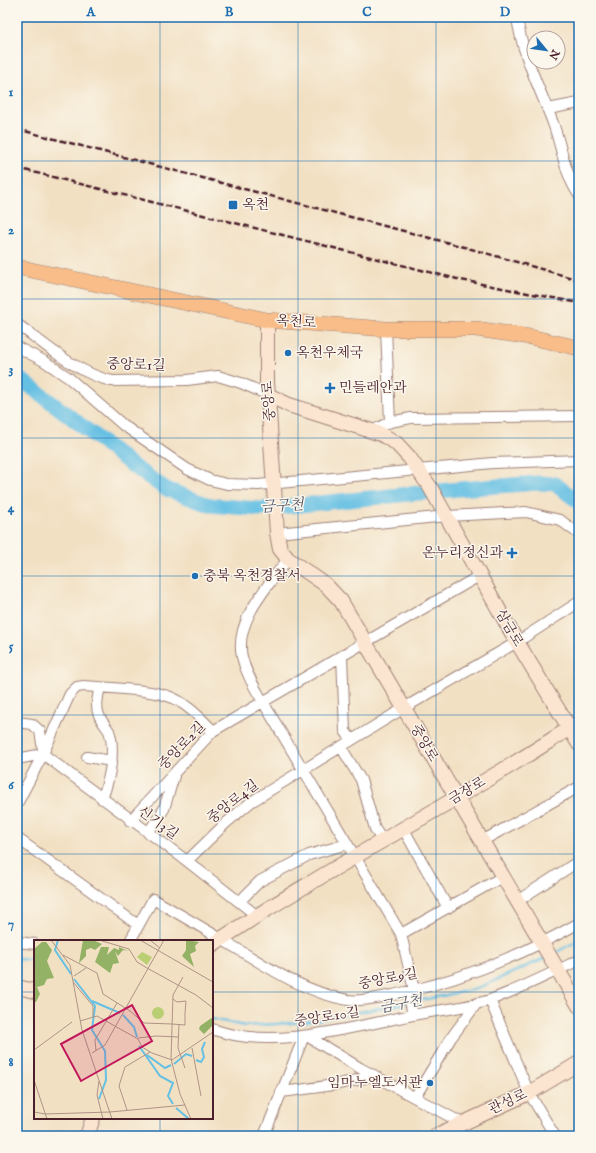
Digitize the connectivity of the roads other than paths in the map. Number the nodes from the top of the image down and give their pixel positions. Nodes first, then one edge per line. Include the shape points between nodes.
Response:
1 (517, 17) edge
2 (579, 103) edge
3 (548, 109) junction
4 (579, 195) edge
5 (17, 267) edge
6 (267, 320) junction
7 (17, 324) edge
8 (386, 329) junction
9 (17, 347) edge
10 (579, 348) edge
11 (268, 395) junction
12 (579, 416) edge
13 (390, 422) junction
14 (372, 431) junction
15 (579, 460) edge
16 (420, 471) junction
17 (274, 483) junction
18 (445, 513) junction
19 (277, 529) junction
20 (579, 534) edge
21 (288, 559) junction
22 (480, 576) junction
23 (579, 602) edge
24 (365, 642) junction
25 (517, 642) junction
26 (342, 656) junction
27 (100, 688) junction
28 (263, 702) junction
29 (404, 708) junction
30 (17, 722) edge
31 (574, 725) edge
32 (213, 731) junction
33 (352, 740) junction
34 (579, 744) edge
35 (341, 747) junction
36 (43, 754) junction
37 (87, 757) dead end
38 (17, 759) edge
39 (112, 761) junction
40 (302, 771) junction
41 (175, 772) junction
42 (579, 788) edge
43 (457, 798) junction
44 (102, 799) junction
45 (17, 804) edge
46 (130, 821) junction
47 (403, 828) junction
48 (148, 833) junction
49 (17, 838) edge
50 (382, 840) junction
51 (482, 842) junction
52 (347, 844) junction
53 (354, 857) junction
54 (187, 861) junction
55 (579, 861) edge
56 (502, 877) junction
57 (517, 901) junction
58 (239, 902) junction
59 (448, 908) junction
60 (256, 915) junction
61 (579, 923) edge
62 (138, 924) junction
63 (401, 934) junction
64 (130, 940) edge
65 (17, 942) edge
66 (217, 942) edge
67 (34, 944) edge
68 (544, 946) junction
69 (579, 960) edge
70 (558, 970) junction
71 (17, 987) edge
72 (34, 990) edge
73 (411, 990) junction
74 (490, 1000) junction
75 (477, 1003) junction
76 (579, 1006) edge
77 (413, 1015) junction
78 (213, 1029) edge
79 (305, 1036) junction
80 (579, 1063) edge
81 (374, 1075) junction
82 (281, 1092) junction
83 (529, 1093) junction
84 (415, 1097) junction
85 (93, 1119) edge
86 (462, 1123) junction
87 (87, 1136) edge
88 (264, 1136) edge
89 (435, 1136) edge
90 (555, 1136) edge

1 - 3 street via 523,46
2 - 3 street
3 - 4 street via 572,185
5 - 6 main road, 옥천로
6 - 8 main road, 옥천로
6 - 11 main road, 중앙로
7 - 11 street, 중앙로1길 via 89,374 102,379 180,380 218,376
8 - 10 main road, 옥천로 via 476,329
8 - 13 street
9 - 17 street via 69,378 124,425 187,469 210,480 227,484
11 - 14 main road via 289,405
11 - 17 main road, 중앙로
12 - 13 street via 454,416 411,418
13 - 14 street
14 - 16 main road via 396,443
15 - 16 street via 493,463
16 - 17 street
16 - 18 main road, 삼금로
17 - 19 main road, 중앙로
18 - 19 street
18 - 20 street via 526,512 560,520
18 - 22 main road, 삼금로
19 - 21 main road, 중앙로 via 280,549
21 - 24 main road, 중앙로 via 326,585 341,601
21 - 28 street via 259,598 247,619 242,638 245,668
22 - 24 street, 중앙로2길
22 - 25 main road, 삼금로
23 - 25 street, 중앙로4길
24 - 26 street, 중앙로2길
24 - 29 main road, 중앙로
25 - 29 street, 중앙로4길
25 - 31 main road, 삼금로
26 - 28 street, 중앙로2길
26 - 33 street via 345,731
27 - 32 street via 133,690 173,698 199,716
27 - 36 street via 84,686 70,694
27 - 39 street via 97,698 98,714 109,732
28 - 32 street, 중앙로2길
28 - 40 street
29 - 33 street, 중앙로4길
29 - 43 main road, 중앙로
30 - 36 street via 32,724 40,730 44,745
31 - 34 main road, 삼금로
31 - 43 main road, 금장로
32 - 41 street, 중앙로2길
33 - 35 street, 중앙로4길
35 - 40 street, 중앙로4길
35 - 50 street via 361,780 375,828
36 - 38 street
36 - 44 street, 신기3길
36 - 45 street
37 - 39 street
39 - 44 street
40 - 52 street
40 - 54 street, 중앙로4길 via 251,802
41 - 46 street, 중앙로2길
41 - 48 street via 164,809
42 - 51 street
43 - 47 main road, 금장로
43 - 51 main road, 중앙로
44 - 46 street, 신기3길
46 - 48 street, 신기3길
47 - 50 main road, 금장로
47 - 59 street
48 - 54 street, 신기3길
49 - 62 street
50 - 53 main road, 금장로
51 - 56 main road, 중앙로
52 - 53 street
52 - 58 street via 310,855 260,881
53 - 60 main road, 금장로
53 - 63 street
54 - 58 street, 신기3길
55 - 57 street
56 - 57 main road, 중앙로
56 - 59 street
57 - 68 main road, 중앙로
58 - 60 street, 신기3길
59 - 63 street
60 - 66 main road, 금장로
61 - 68 street
62 - 64 street
62 - 66 street via 153,899
63 - 73 street
65 - 67 street
66 - 73 street, 중앙로9길 via 312,990 350,1000 378,998
68 - 70 main road, 중앙로
68 - 73 street, 중앙로9길 via 485,968
69 - 70 street, 중앙로10길
70 - 74 street, 중앙로10길
70 - 76 main road
71 - 72 main road
73 - 77 street
74 - 75 street, 중앙로10길
74 - 83 street
75 - 77 street, 중앙로10길
75 - 84 street via 451,1038
77 - 79 street, 중앙로10길
78 - 79 street, 중앙로10길 via 250,1037
79 - 81 street
79 - 82 street
80 - 83 main road, 관성로
81 - 82 street via 318,1088
81 - 84 street
82 - 88 street
83 - 86 main road, 관성로
83 - 90 street
84 - 86 street
85 - 87 main road
86 - 89 main road, 관성로

